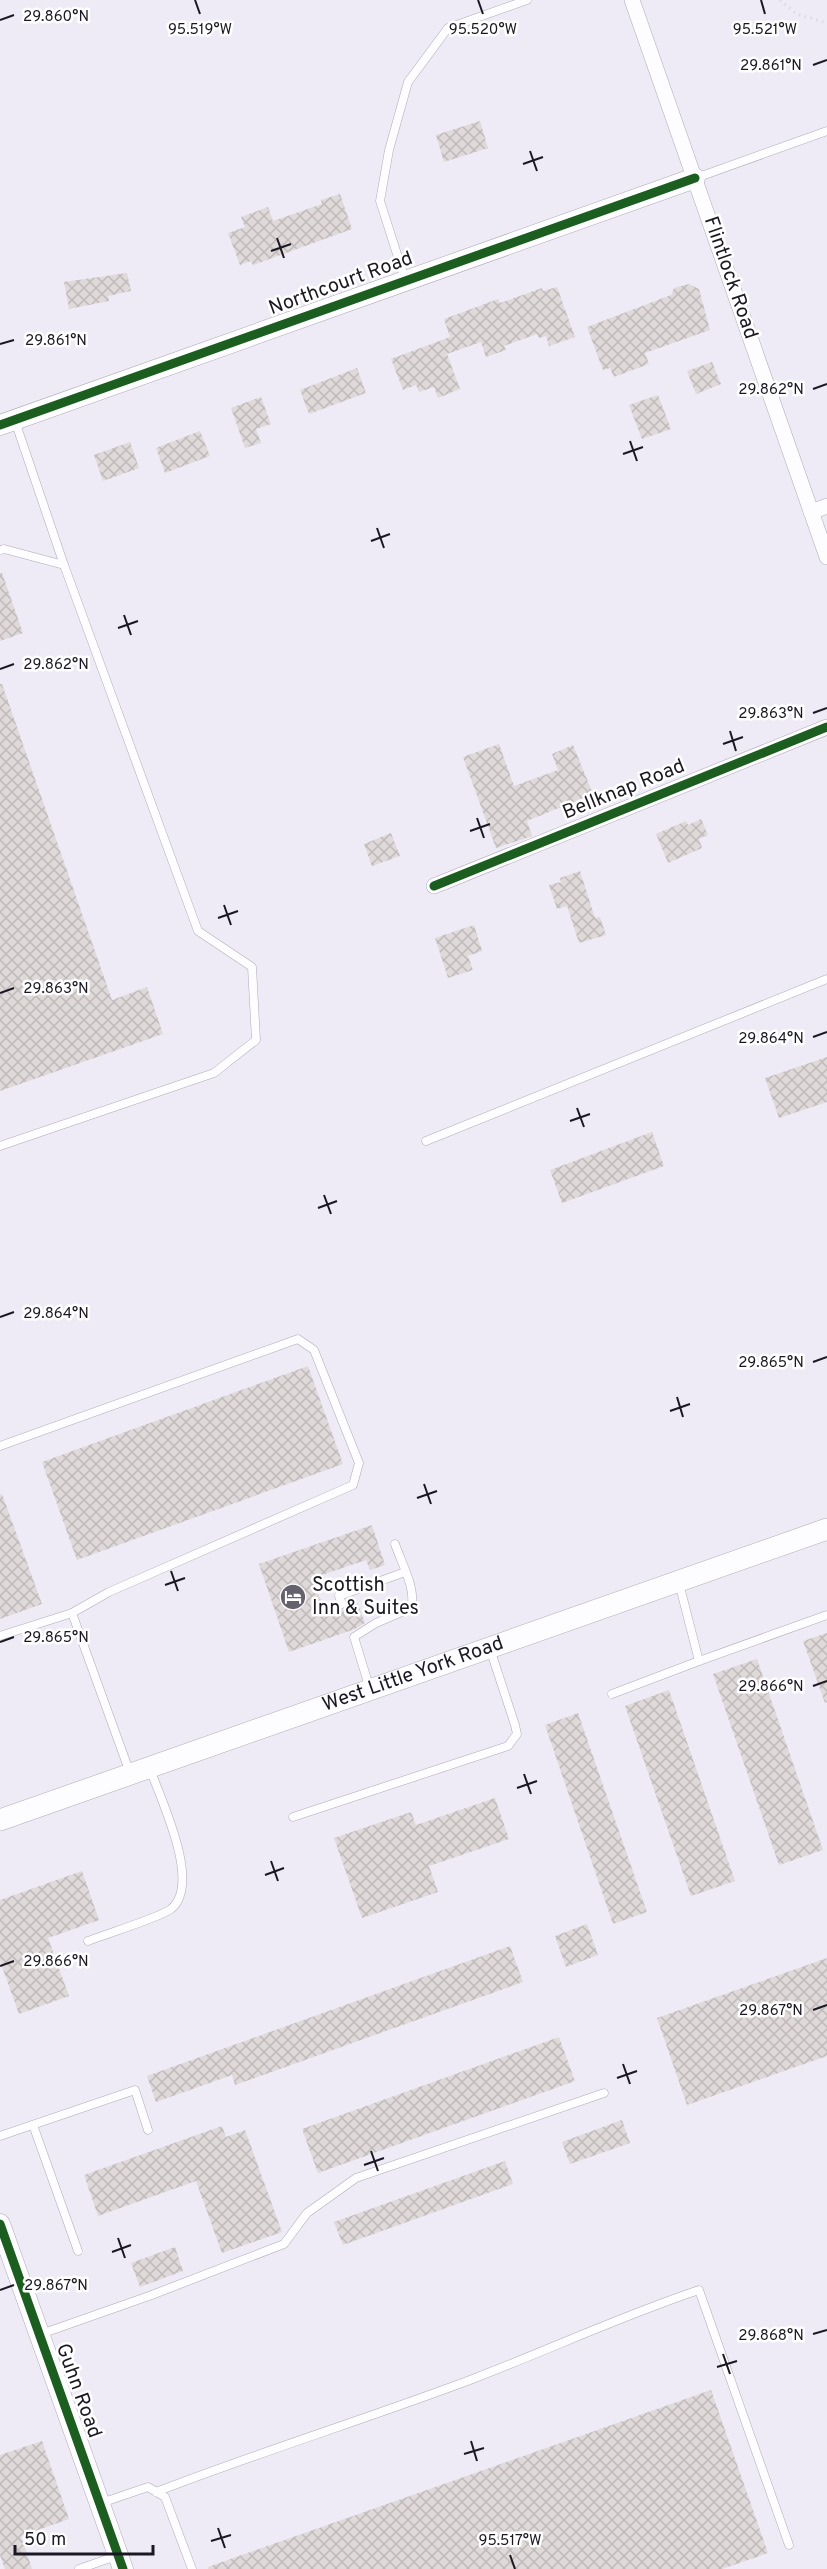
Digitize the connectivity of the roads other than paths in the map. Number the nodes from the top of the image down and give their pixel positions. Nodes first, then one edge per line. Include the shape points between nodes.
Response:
1 (527, 0) edge
2 (632, 0) edge
3 (827, 131) edge
4 (695, 178) junction
5 (406, 281) junction
6 (7, 422) edge
7 (827, 506) edge
8 (811, 512) junction
9 (0, 550) edge
10 (827, 557) edge
11 (64, 565) junction
12 (827, 727) edge
13 (434, 886) dead end
14 (827, 979) edge
15 (426, 1141) dead end
16 (0, 1146) edge
17 (0, 1446) edge
18 (827, 1529) edge
19 (395, 1544) dead end
20 (405, 1572) junction
21 (678, 1582) junction
22 (342, 1604) dead end
23 (72, 1613) junction
24 (827, 1615) edge
25 (0, 1636) edge
26 (490, 1649) junction
27 (699, 1661) junction
28 (371, 1690) junction
29 (612, 1694) dead end
30 (140, 1771) junction
31 (293, 1816) dead end
32 (0, 1820) edge
33 (88, 1941) dead end
34 (603, 2093) dead end
35 (33, 2125) junction
36 (148, 2130) dead end
37 (0, 2136) edge
38 (0, 2224) edge
39 (78, 2251) dead end
40 (39, 2335) junction
41 (156, 2492) junction
42 (99, 2504) junction
43 (789, 2545) dead end
44 (120, 2562) edge
45 (79, 2569) edge
46 (192, 2569) edge

1 - 5 lane via 448,28 408,82 380,201
2 - 4 street, Flintlock Road
3 - 4 lane
4 - 5 street, Northcourt Road
4 - 8 street, Flintlock Road
5 - 6 street, Northcourt Road
6 - 11 lane
7 - 8 street
8 - 10 street, Flintlock Road
9 - 11 lane
11 - 16 lane via 198,930 252,967 256,1040 214,1073
12 - 13 street, Bellknap Road
14 - 15 lane
17 - 23 lane via 298,1339 314,1350 359,1463 353,1485 109,1592
18 - 21 main road, West Little York Road
19 - 20 lane
20 - 22 lane via 339,1596
20 - 28 lane via 412,1592 411,1608 353,1634
21 - 26 main road, West Little York Road
21 - 27 lane
23 - 25 lane
23 - 30 lane
24 - 27 lane
26 - 28 main road, West Little York Road
26 - 31 lane via 517,1734 508,1746
27 - 29 lane
28 - 30 main road, West Little York Road
30 - 32 main road, West Little York Road
30 - 33 lane via 184,1870 183,1892 171,1909
34 - 40 lane via 356,2178 307,2213 284,2244
35 - 36 lane via 135,2090
35 - 37 lane
35 - 39 lane
38 - 40 street, Guhn Road
40 - 42 street, Guhn Road
41 - 42 lane via 148,2487
41 - 43 lane via 426,2396 699,2290
41 - 46 lane via 165,2498
42 - 44 street, Guhn Road
44 - 45 lane

